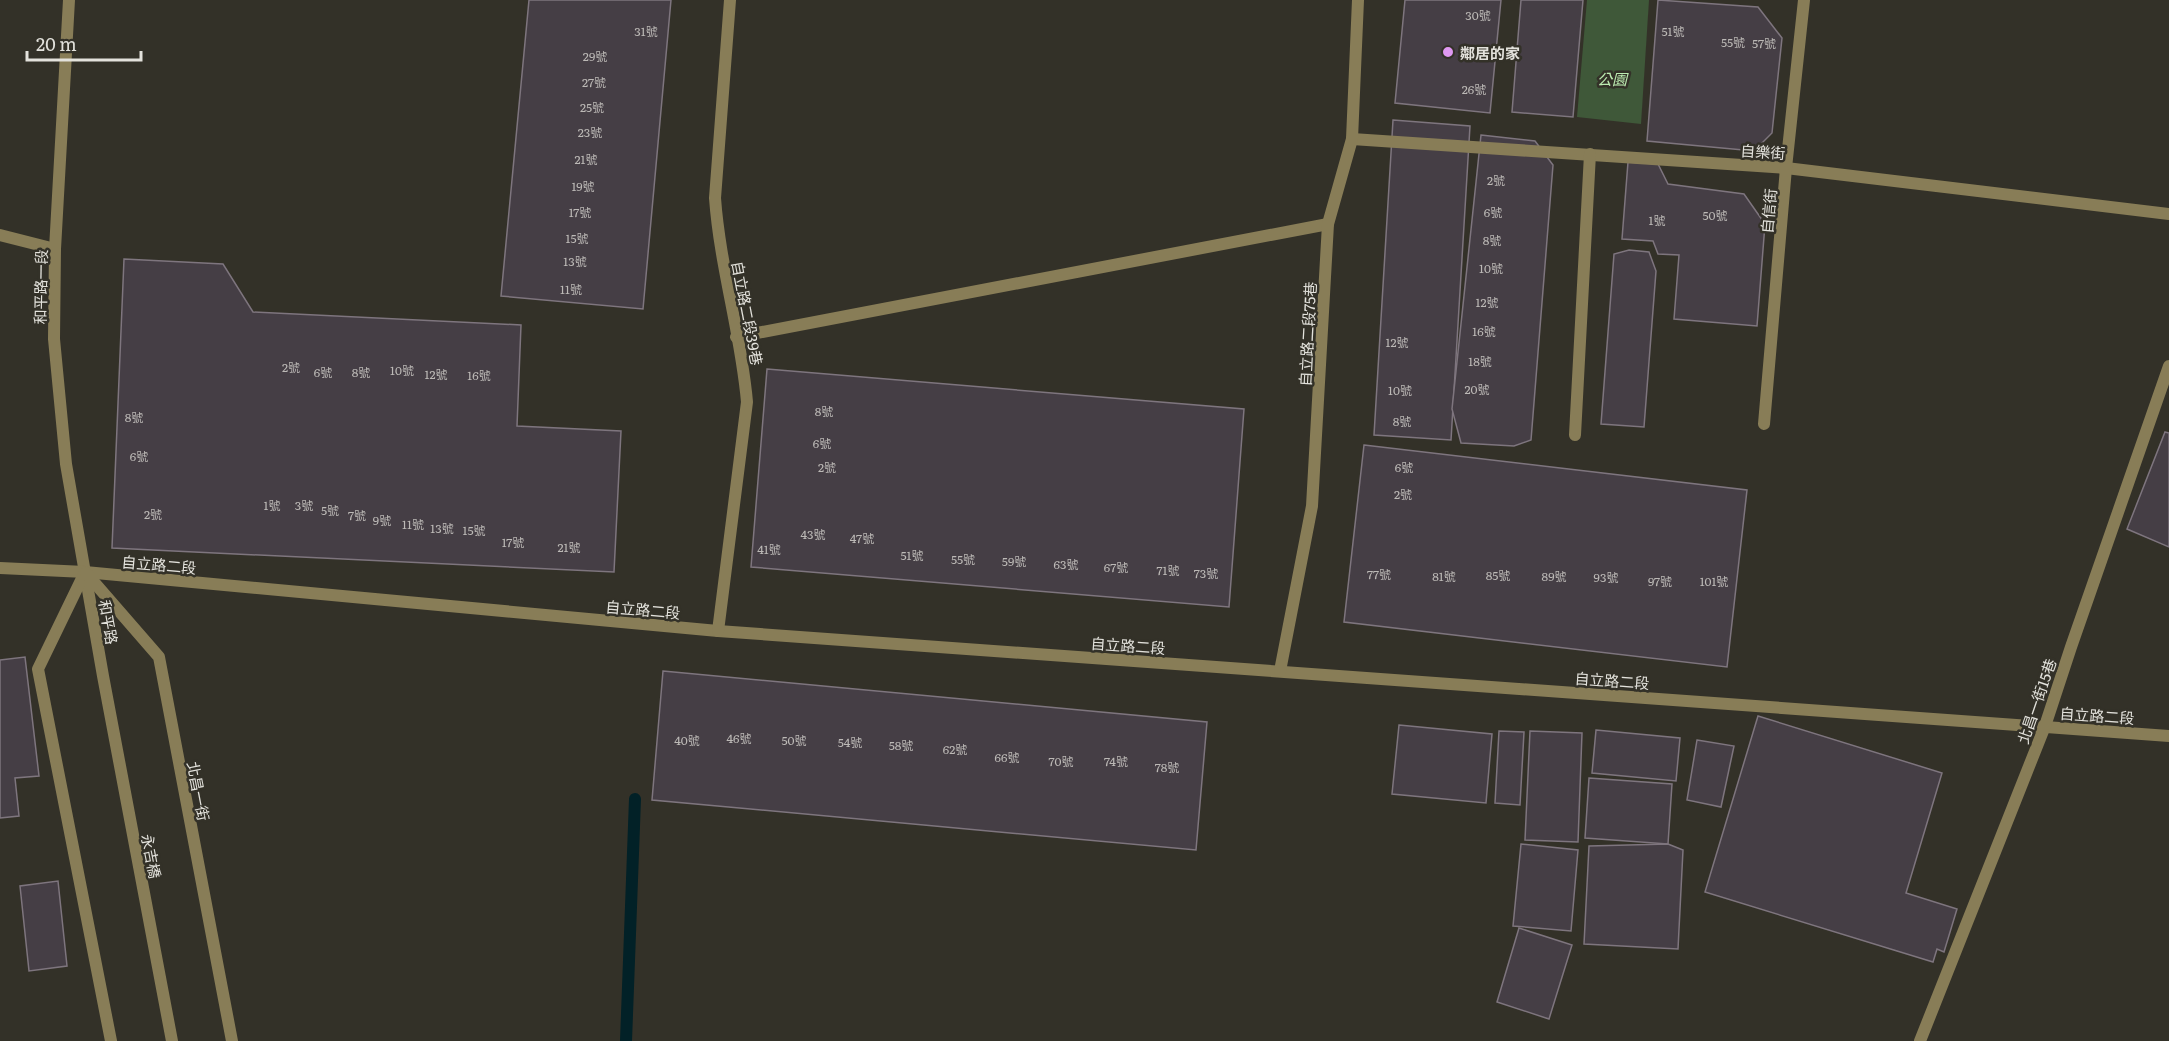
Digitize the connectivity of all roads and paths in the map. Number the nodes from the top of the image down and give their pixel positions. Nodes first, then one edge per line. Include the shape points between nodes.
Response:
1 (69, 0) edge
2 (730, 0) edge
3 (1358, 0) edge
4 (1804, 0) edge
5 (1352, 139) junction
6 (1590, 154) junction
7 (1786, 168) junction
8 (2169, 214) edge
9 (1328, 224) junction
10 (0, 235) edge
11 (55, 249) junction
12 (736, 337) junction
13 (2169, 366) edge
14 (1764, 424) dead end
15 (1575, 435) dead end
16 (0, 568) edge
17 (85, 572) junction
18 (718, 631) junction
19 (1280, 671) junction
20 (103, 676) joint
21 (2045, 726) junction
22 (2169, 736) edge
23 (111, 1041) edge
24 (172, 1041) edge
25 (232, 1041) edge
26 (1920, 1041) edge

1 - 11 street, 和平路一段
2 - 12 street, 自立路二段39巷 via 715,198
3 - 5 street, 自立路二段75巷
4 - 7 street, 自信街
5 - 6 street, 自樂街
5 - 9 street, 自立路二段75巷
6 - 7 street, 自樂街
6 - 15 street
7 - 8 street, 自樂街
7 - 14 street, 自信街
9 - 12 street
9 - 19 street, 自立路二段75巷 via 1312,506
10 - 11 street
11 - 17 street, 和平路一段 via 55,351 66,464
12 - 18 street, 自立路二段39巷 via 747,402
13 - 21 street, 北昌一街15巷
16 - 17 street, 自立路二段
17 - 18 street, 自立路二段
17 - 20 street, 和平路
17 - 23 street via 38,669
17 - 25 street, 北昌一街 via 159,657
18 - 19 street, 自立路二段
19 - 21 street, 自立路二段
20 - 24 street, 永吉橋
21 - 22 street, 自立路二段
21 - 26 street, 北昌一街15巷

